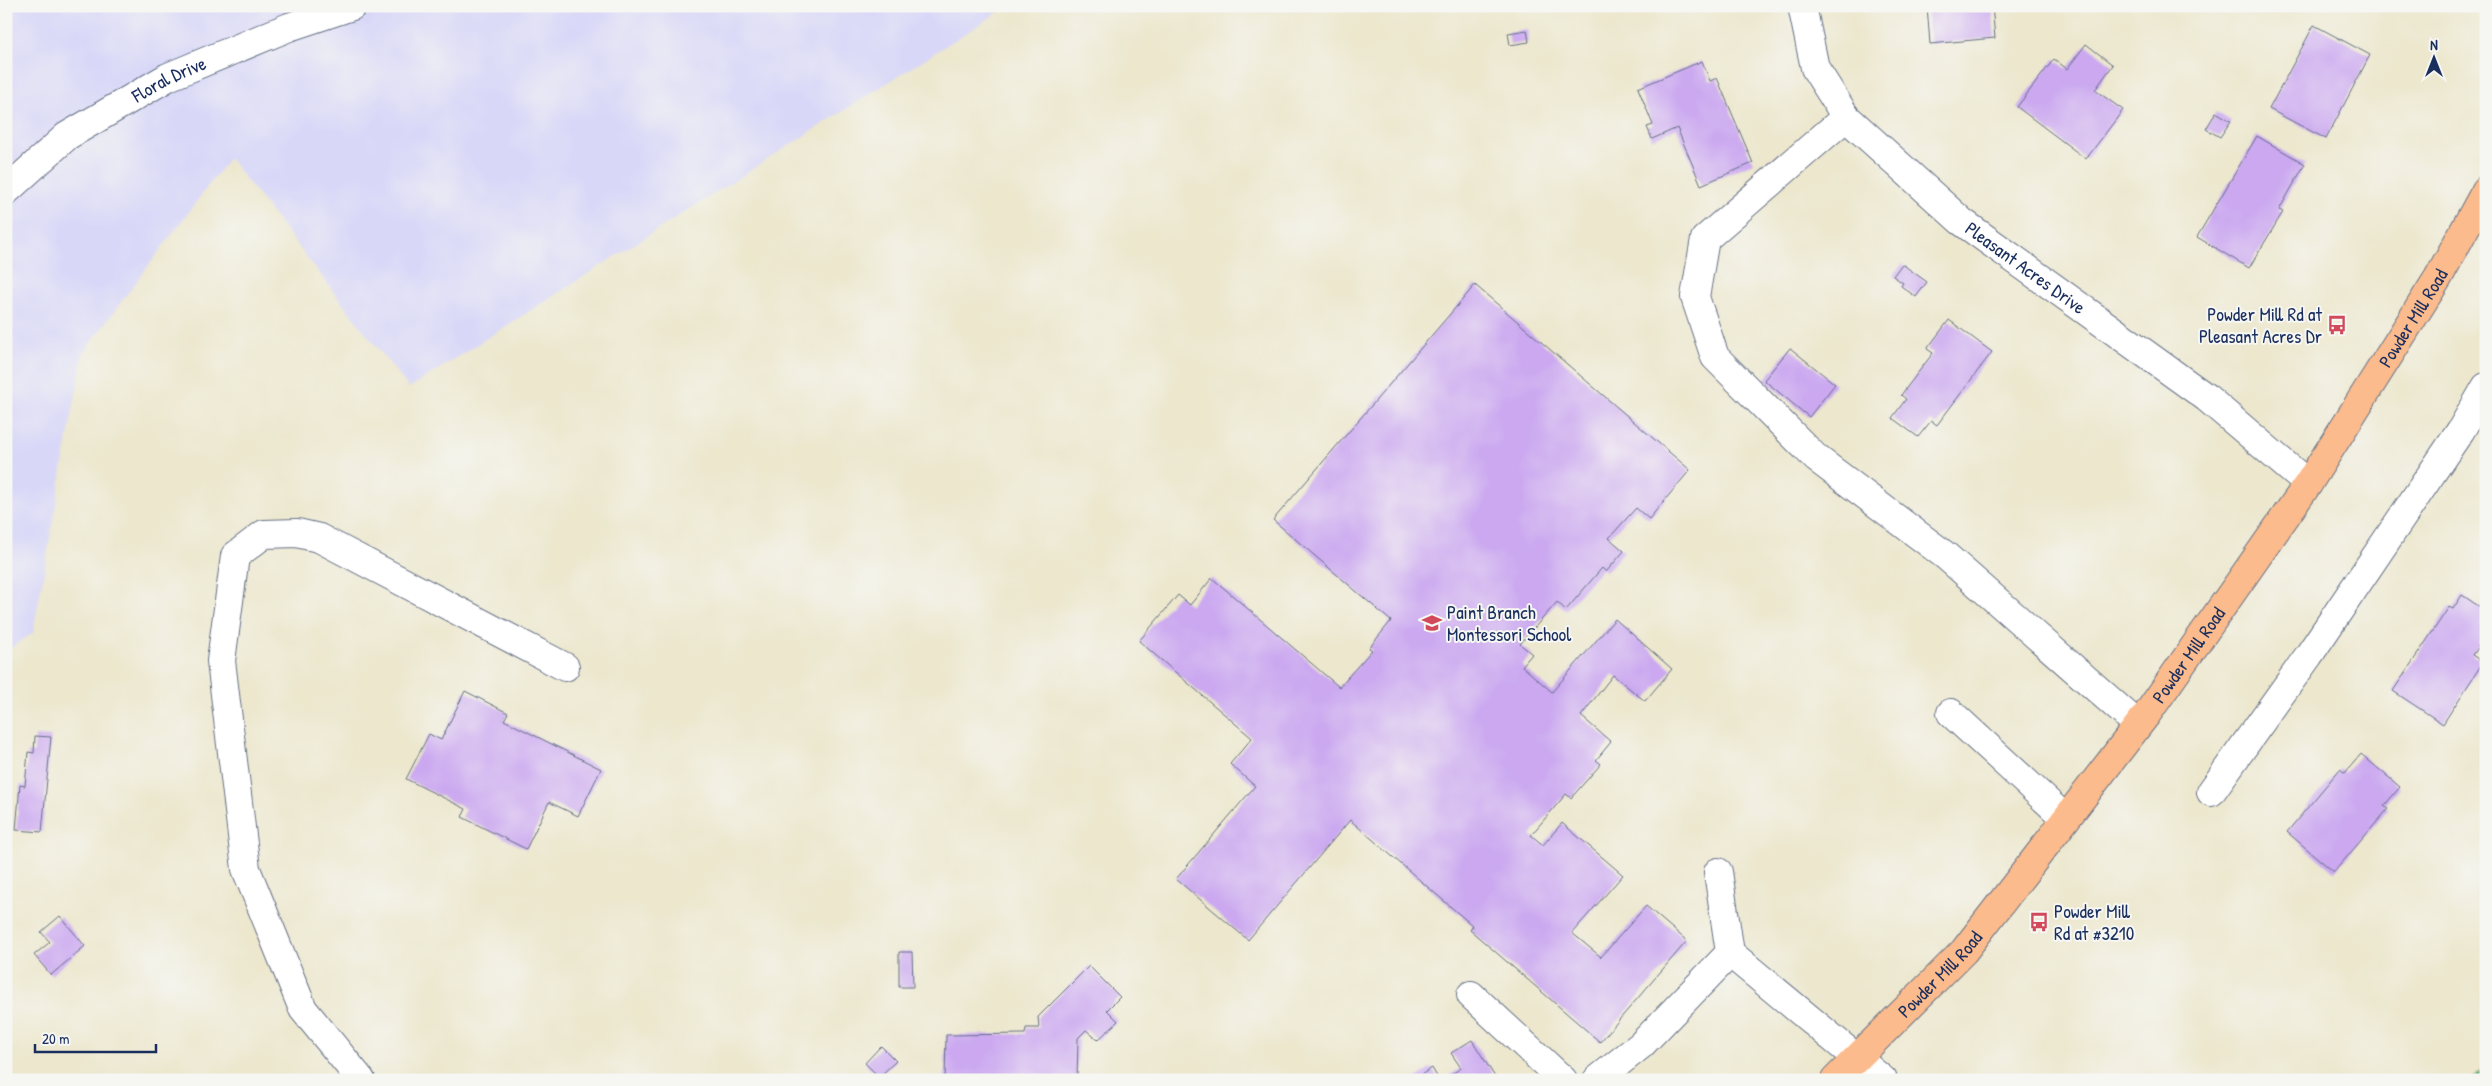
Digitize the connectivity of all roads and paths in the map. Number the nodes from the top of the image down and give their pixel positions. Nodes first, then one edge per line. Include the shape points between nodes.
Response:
1 (352, 6) edge
2 (1802, 6) edge
3 (1846, 117) junction
4 (2486, 190) edge
5 (6, 191) edge
6 (2486, 387) edge
7 (2308, 484) junction
8 (565, 667) dead end
9 (1951, 713) dead end
10 (2138, 725) junction
11 (2211, 792) dead end
12 (2065, 818) junction
13 (1718, 872) dead end
14 (1730, 953) junction
15 (1471, 996) dead end
16 (1857, 1058) junction
17 (361, 1080) edge
18 (1563, 1080) edge
19 (1597, 1080) edge
20 (1835, 1080) edge
21 (1883, 1080) edge

1 - 5 street, Floral Drive via 289,27 168,77 67,136
2 - 3 street, Pleasant Acres Drive via 1815,68
3 - 7 street, Pleasant Acres Drive via 1961,221 2207,398
3 - 10 street via 1705,239 1695,297 1715,357 1816,458 1946,556
4 - 7 main road, Powder Mill Road via 2438,278
6 - 11 street via 2461,430 2320,639
7 - 10 main road, Powder Mill Road
8 - 17 street via 319,538 297,533 264,534 235,556 220,661 246,869 303,1009
9 - 12 street
10 - 12 main road, Powder Mill Road
12 - 16 main road, Powder Mill Road via 1964,951
13 - 14 street
14 - 16 street
14 - 19 street via 1641,1045
15 - 18 street
16 - 20 main road, Powder Mill Road
16 - 21 street

